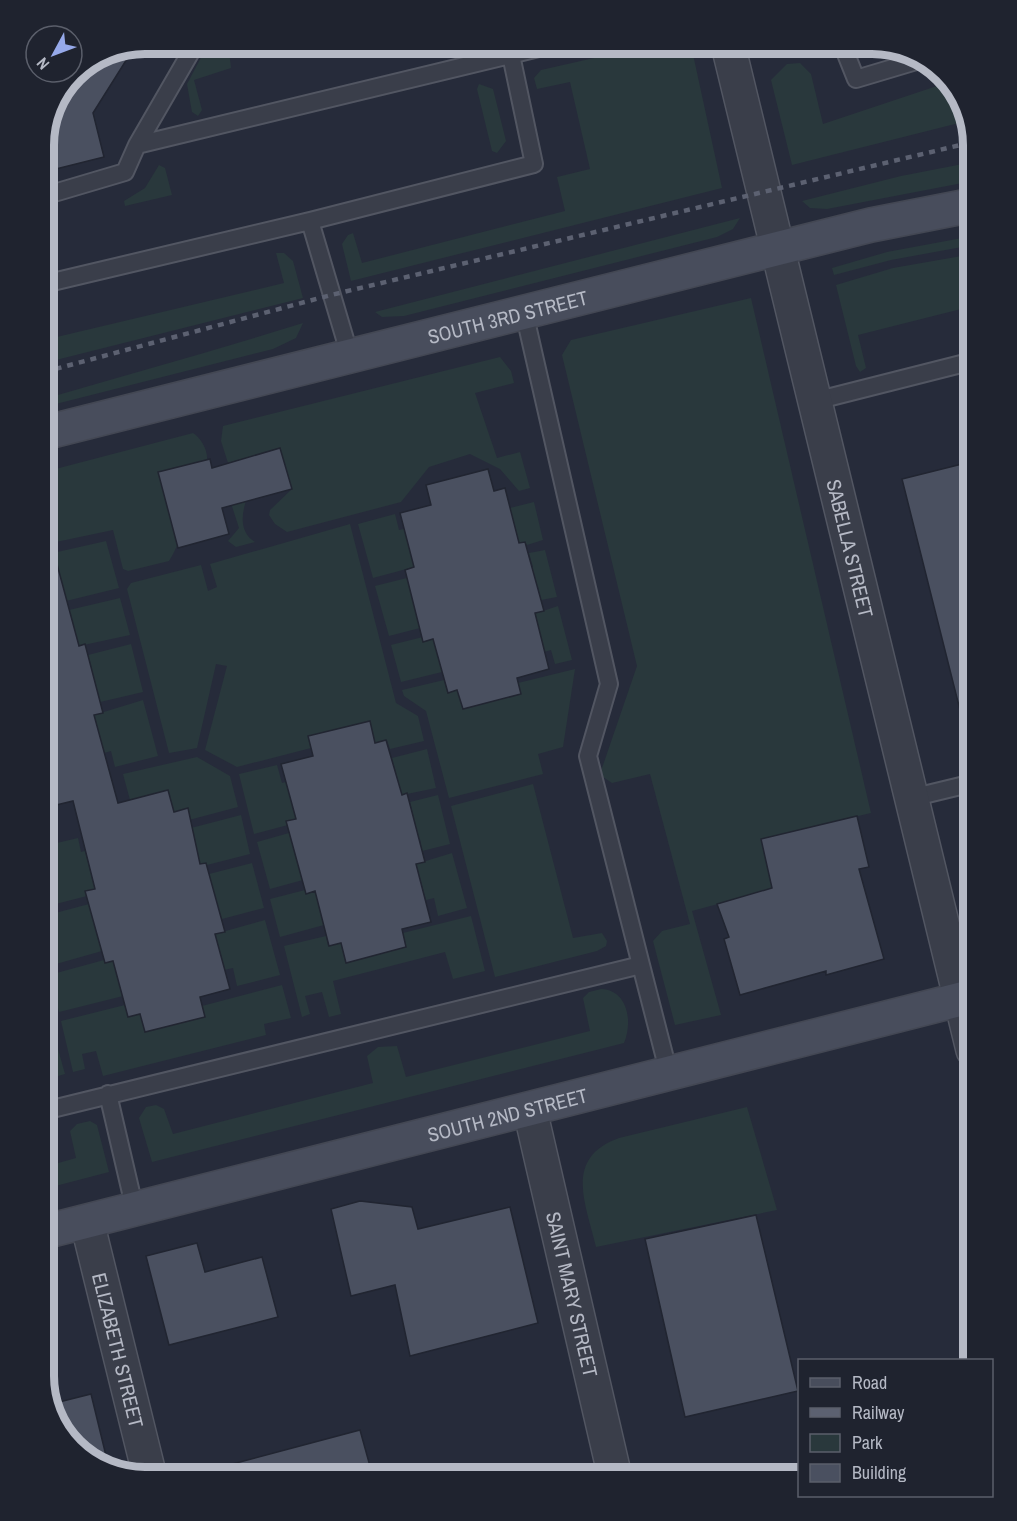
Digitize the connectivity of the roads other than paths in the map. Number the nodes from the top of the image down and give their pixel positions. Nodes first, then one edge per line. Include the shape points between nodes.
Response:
1 (190, 54) edge
2 (515, 54) edge
3 (730, 54) edge
4 (846, 54) edge
5 (511, 55) junction
6 (911, 63) edge
7 (136, 145) junction
8 (54, 193) edge
9 (963, 207) edge
10 (310, 221) junction
11 (777, 249) junction
12 (54, 282) edge
13 (524, 312) junction
14 (350, 356) junction
15 (963, 364) edge
16 (815, 401) junction
17 (54, 430) edge
18 (963, 786) edge
19 (911, 798) junction
20 (641, 965) junction
21 (963, 984) edge
22 (963, 999) edge
23 (669, 1074) junction
24 (108, 1094) junction
25 (54, 1108) edge
26 (531, 1110) junction
27 (135, 1210) junction
28 (87, 1222) junction
29 (54, 1230) edge
30 (148, 1467) edge
31 (612, 1467) edge

1 - 7 lane
2 - 5 lane
3 - 11 street, SABELLA STREET
4 - 6 lane via 856,79
5 - 7 lane
5 - 10 lane via 534,164
7 - 8 lane via 125,172
9 - 11 main road, SOUTH 3RD STREET
10 - 12 lane
10 - 14 lane
11 - 13 main road, SOUTH 3RD STREET
11 - 16 street, SABELLA STREET
13 - 14 main road, SOUTH 3RD STREET
13 - 20 lane via 609,684 588,756
14 - 17 main road, SOUTH 3RD STREET
15 - 16 lane
16 - 19 street, SABELLA STREET
18 - 19 lane
19 - 21 street, SABELLA STREET
20 - 23 lane
20 - 24 lane
22 - 23 main road, SOUTH 2ND STREET
23 - 26 main road, SOUTH 2ND STREET
24 - 25 lane
24 - 27 lane
26 - 27 main road, SOUTH 2ND STREET
26 - 31 street, SAINT MARY STREET
27 - 28 main road, SOUTH 2ND STREET
28 - 29 main road, SOUTH 2ND STREET
28 - 30 street, ELIZABETH STREET

